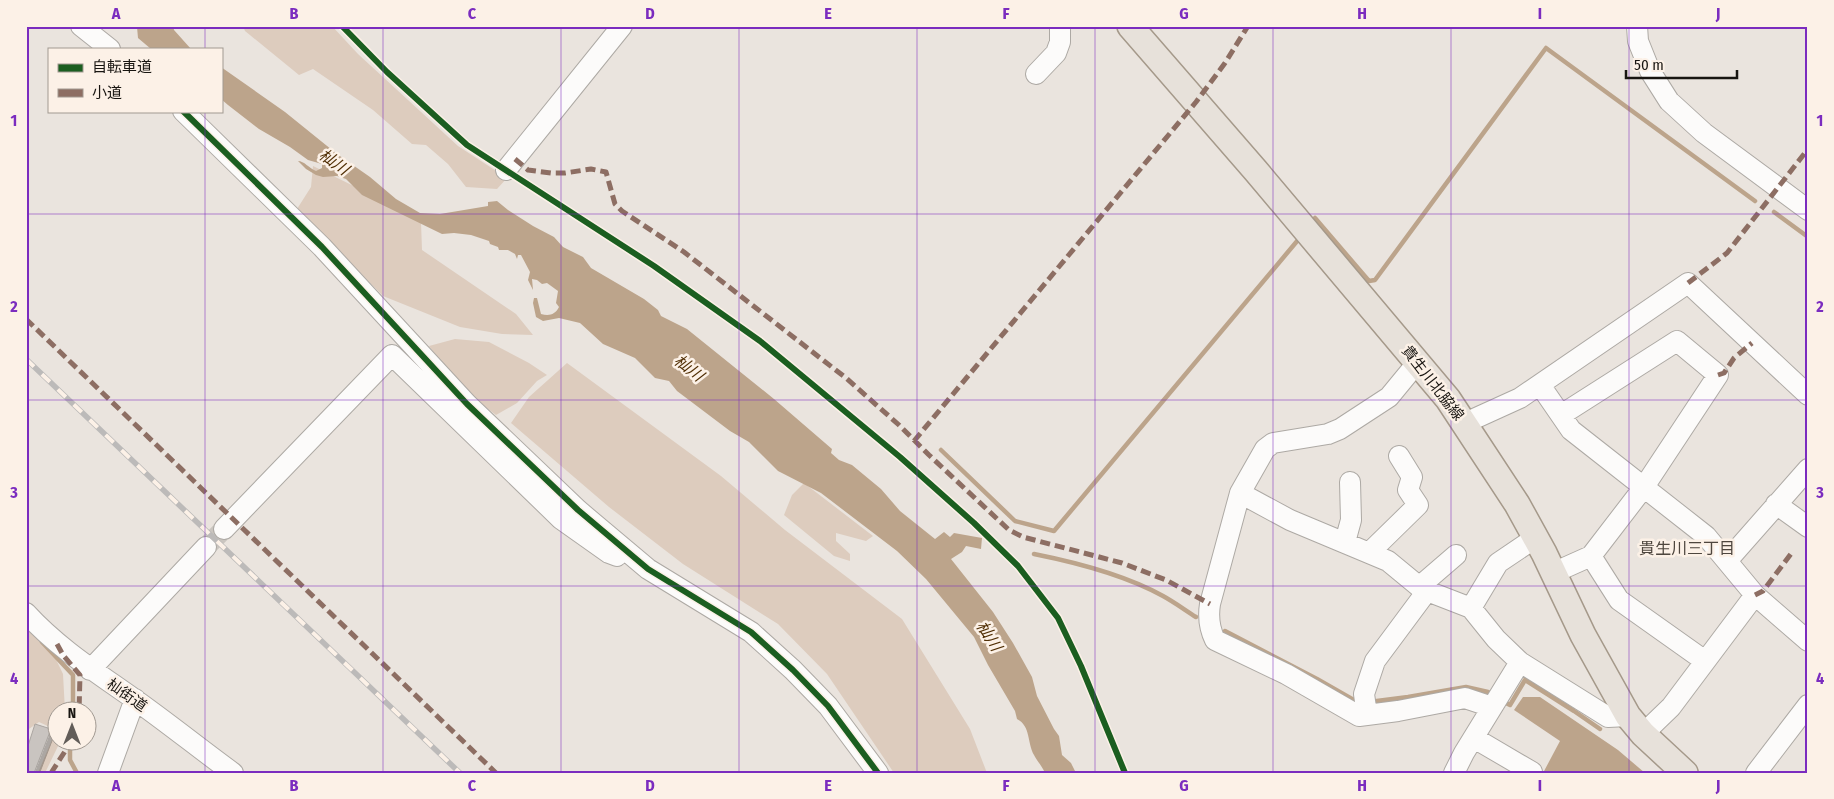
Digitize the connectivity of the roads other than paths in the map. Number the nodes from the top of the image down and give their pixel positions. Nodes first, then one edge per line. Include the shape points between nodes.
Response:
1 (81, 26) edge
2 (622, 26) edge
3 (1060, 26) edge
4 (1130, 26) edge
5 (1637, 26) edge
6 (109, 48) edge
7 (1036, 74) dead end
8 (184, 112) edge
9 (506, 170) dead end
10 (1808, 210) edge
11 (1417, 363) junction
12 (1540, 384) junction
13 (1808, 395) edge
14 (1560, 415) junction
15 (1464, 423) junction
16 (1399, 456) dead end
17 (1808, 469) edge
18 (1350, 482) dead end
19 (1644, 487) junction
20 (1240, 493) junction
21 (1776, 504) junction
22 (1808, 527) edge
23 (224, 529) tunnel mouth
24 (1535, 538) junction
25 (1345, 542) junction
26 (206, 547) tunnel mouth
27 (1370, 552) junction
28 (1456, 555) dead end
29 (1591, 556) junction
30 (1727, 561) junction
31 (648, 569) junction
32 (1553, 573) junction
33 (1424, 589) junction
34 (1756, 595) junction
35 (1471, 608) junction
36 (26, 613) edge
37 (1808, 641) edge
38 (1705, 661) junction
39 (1520, 662) junction
40 (90, 670) junction
41 (134, 699) junction
42 (1495, 701) junction
43 (1808, 705) edge
44 (1367, 715) junction
45 (1635, 725) junction
46 (1474, 738) junction
47 (1532, 772) edge
48 (108, 773) edge
49 (233, 773) edge
50 (878, 773) edge
51 (1454, 773) edge
52 (1685, 773) edge
53 (1756, 773) edge

1 - 6 street
2 - 9 street
3 - 7 street via 1056,53
4 - 11 main road, 貴生川北脇線
5 - 10 street via 1638,40 1650,72 1669,101 1704,134
8 - 31 street via 322,247 467,404 578,510
11 - 15 main road, 貴生川北脇線
11 - 20 street via 1389,397 1340,429 1273,443 1265,449
12 - 13 street via 1688,283
12 - 14 street
12 - 15 street via 1520,398
14 - 19 street via 1571,430
14 - 19 street via 1677,341 1718,375
15 - 24 main road, 貴生川北脇線 via 1517,504
16 - 27 street via 1412,477 1408,490 1418,505
17 - 21 street
18 - 25 street via 1351,520
19 - 29 street
19 - 30 street via 1706,536
20 - 25 street via 1290,520
20 - 44 street via 1208,614 1215,640 1286,674 1359,716
21 - 22 street
21 - 30 street
23 - 31 street via 392,355 561,519 609,553
24 - 32 main road, 貴生川北脇線
24 - 35 street via 1498,563
25 - 27 street
26 - 40 street
27 - 33 street via 1388,561
28 - 33 street
29 - 32 street
29 - 38 street via 1619,600
30 - 34 street
31 - 50 street via 751,632 828,706
32 - 45 main road, 貴生川北脇線 via 1583,635
33 - 35 street
33 - 44 street via 1376,661 1364,694
34 - 37 street
34 - 38 street
35 - 39 street
36 - 40 street, 杣街道
38 - 45 street via 1671,707
39 - 42 street
39 - 45 street via 1608,717
40 - 41 street, 杣街道
41 - 48 street
41 - 49 street, 杣街道
42 - 44 street via 1465,698
42 - 46 street
43 - 53 street
45 - 52 main road, 貴生川北脇線
46 - 47 street
46 - 51 street

